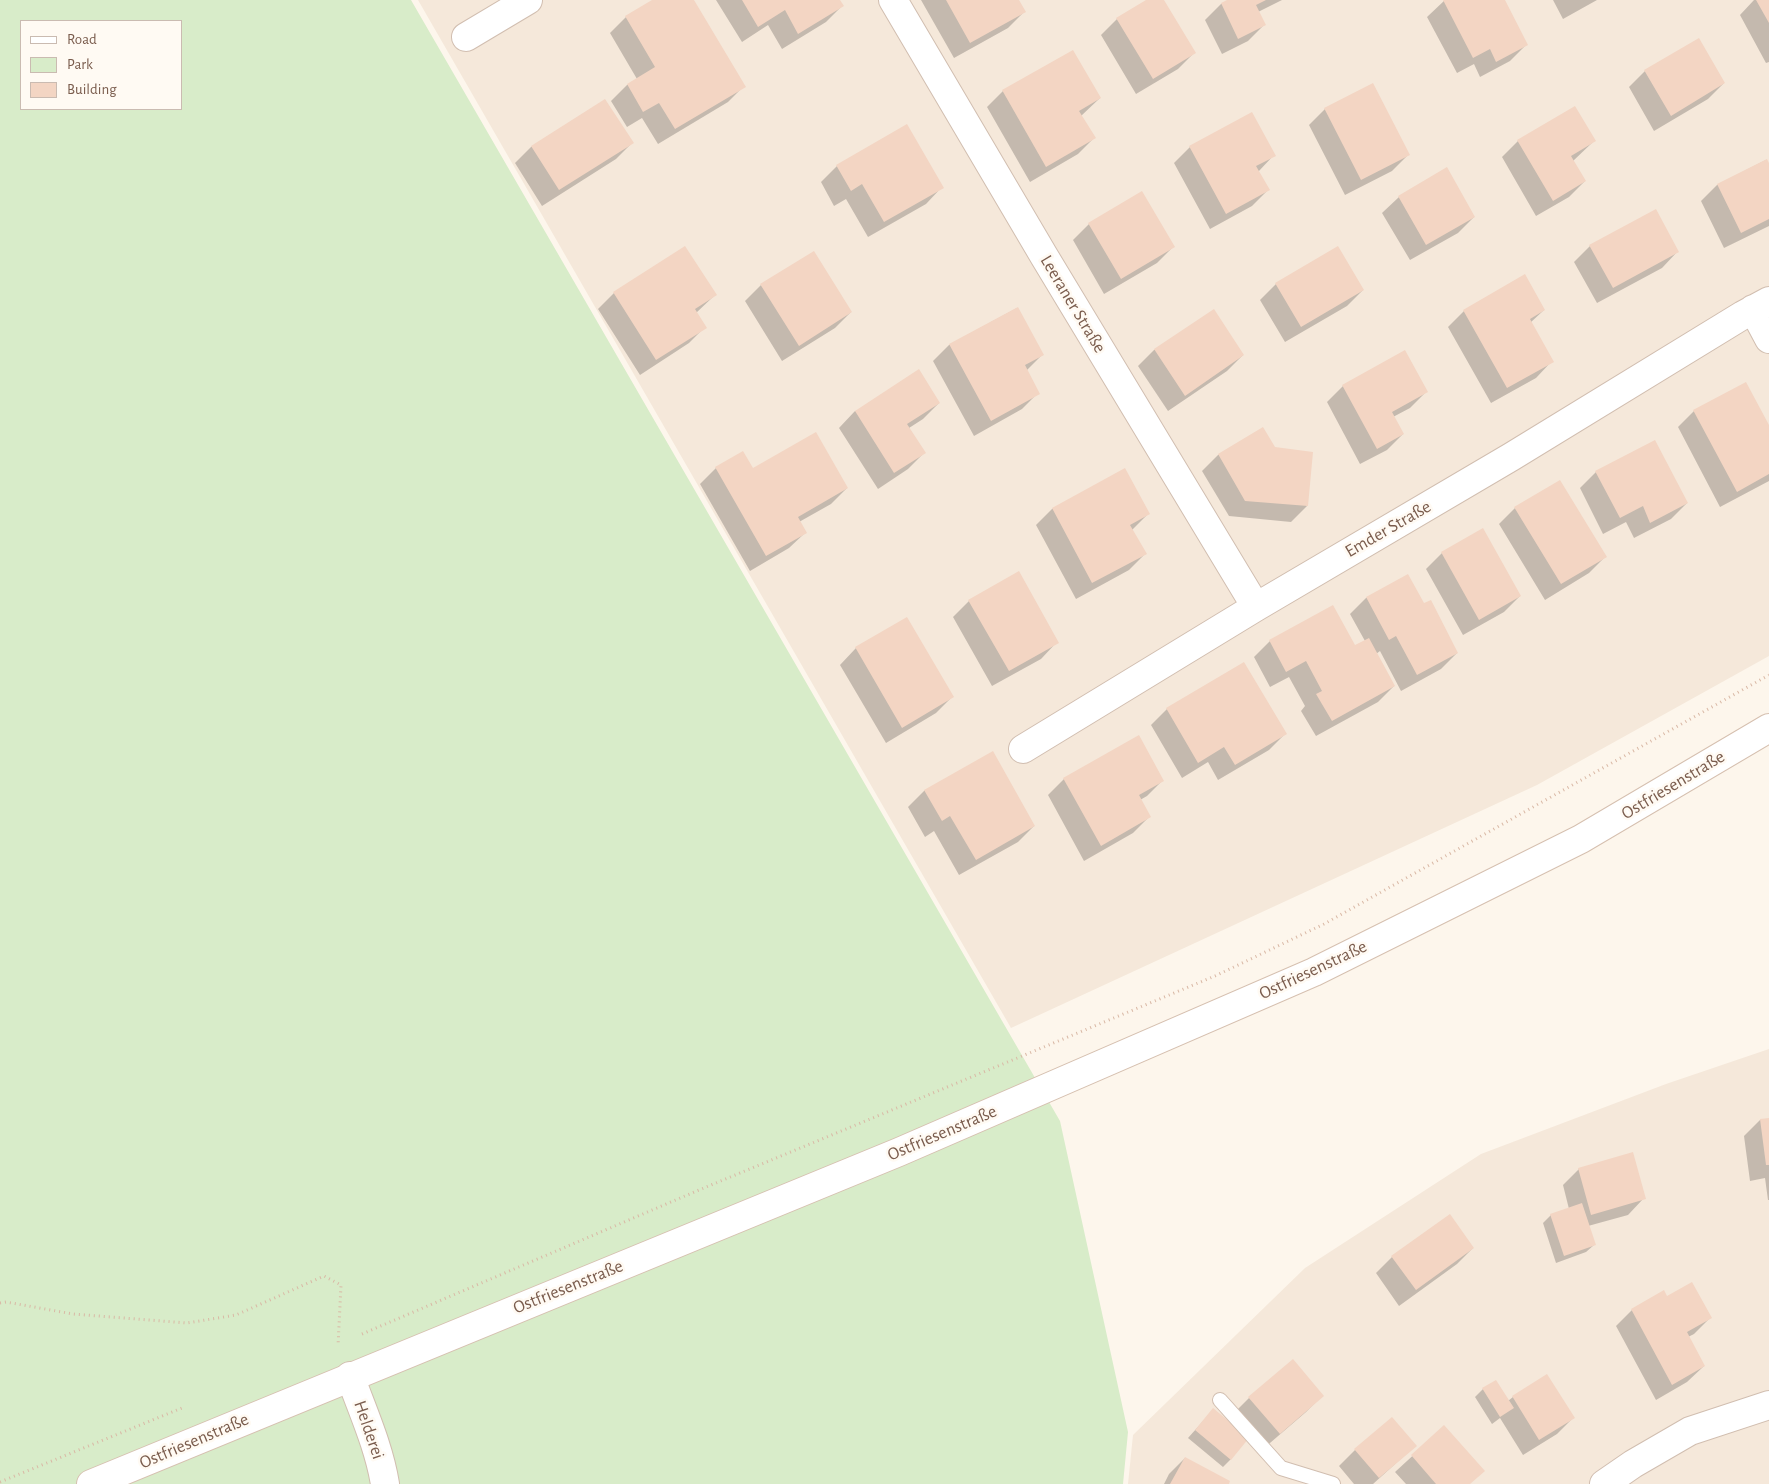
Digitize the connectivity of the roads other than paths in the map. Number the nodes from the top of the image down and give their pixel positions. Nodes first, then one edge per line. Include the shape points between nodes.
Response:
1 (528, 0) edge
2 (893, 0) edge
3 (466, 37) dead end
4 (1761, 305) edge
5 (1769, 339) edge
6 (1256, 607) junction
7 (1769, 728) edge
8 (1023, 749) dead end
9 (350, 1376) junction
10 (1220, 1400) dead end
11 (1769, 1406) edge
12 (91, 1484) edge
13 (384, 1484) edge
14 (1334, 1484) edge
15 (1604, 1484) edge

1 - 3 street
2 - 6 street, Leeraner Straße
4 - 5 street, Emder Straße
4 - 6 street, Emder Straße
6 - 8 street, Emder Straße
7 - 9 street, Ostfriesenstraße via 1581,839 1314,972 899,1152
9 - 12 street, Ostfriesenstraße
9 - 13 street, Helderei via 372,1435
10 - 14 lane via 1281,1468
11 - 15 street via 1690,1431

